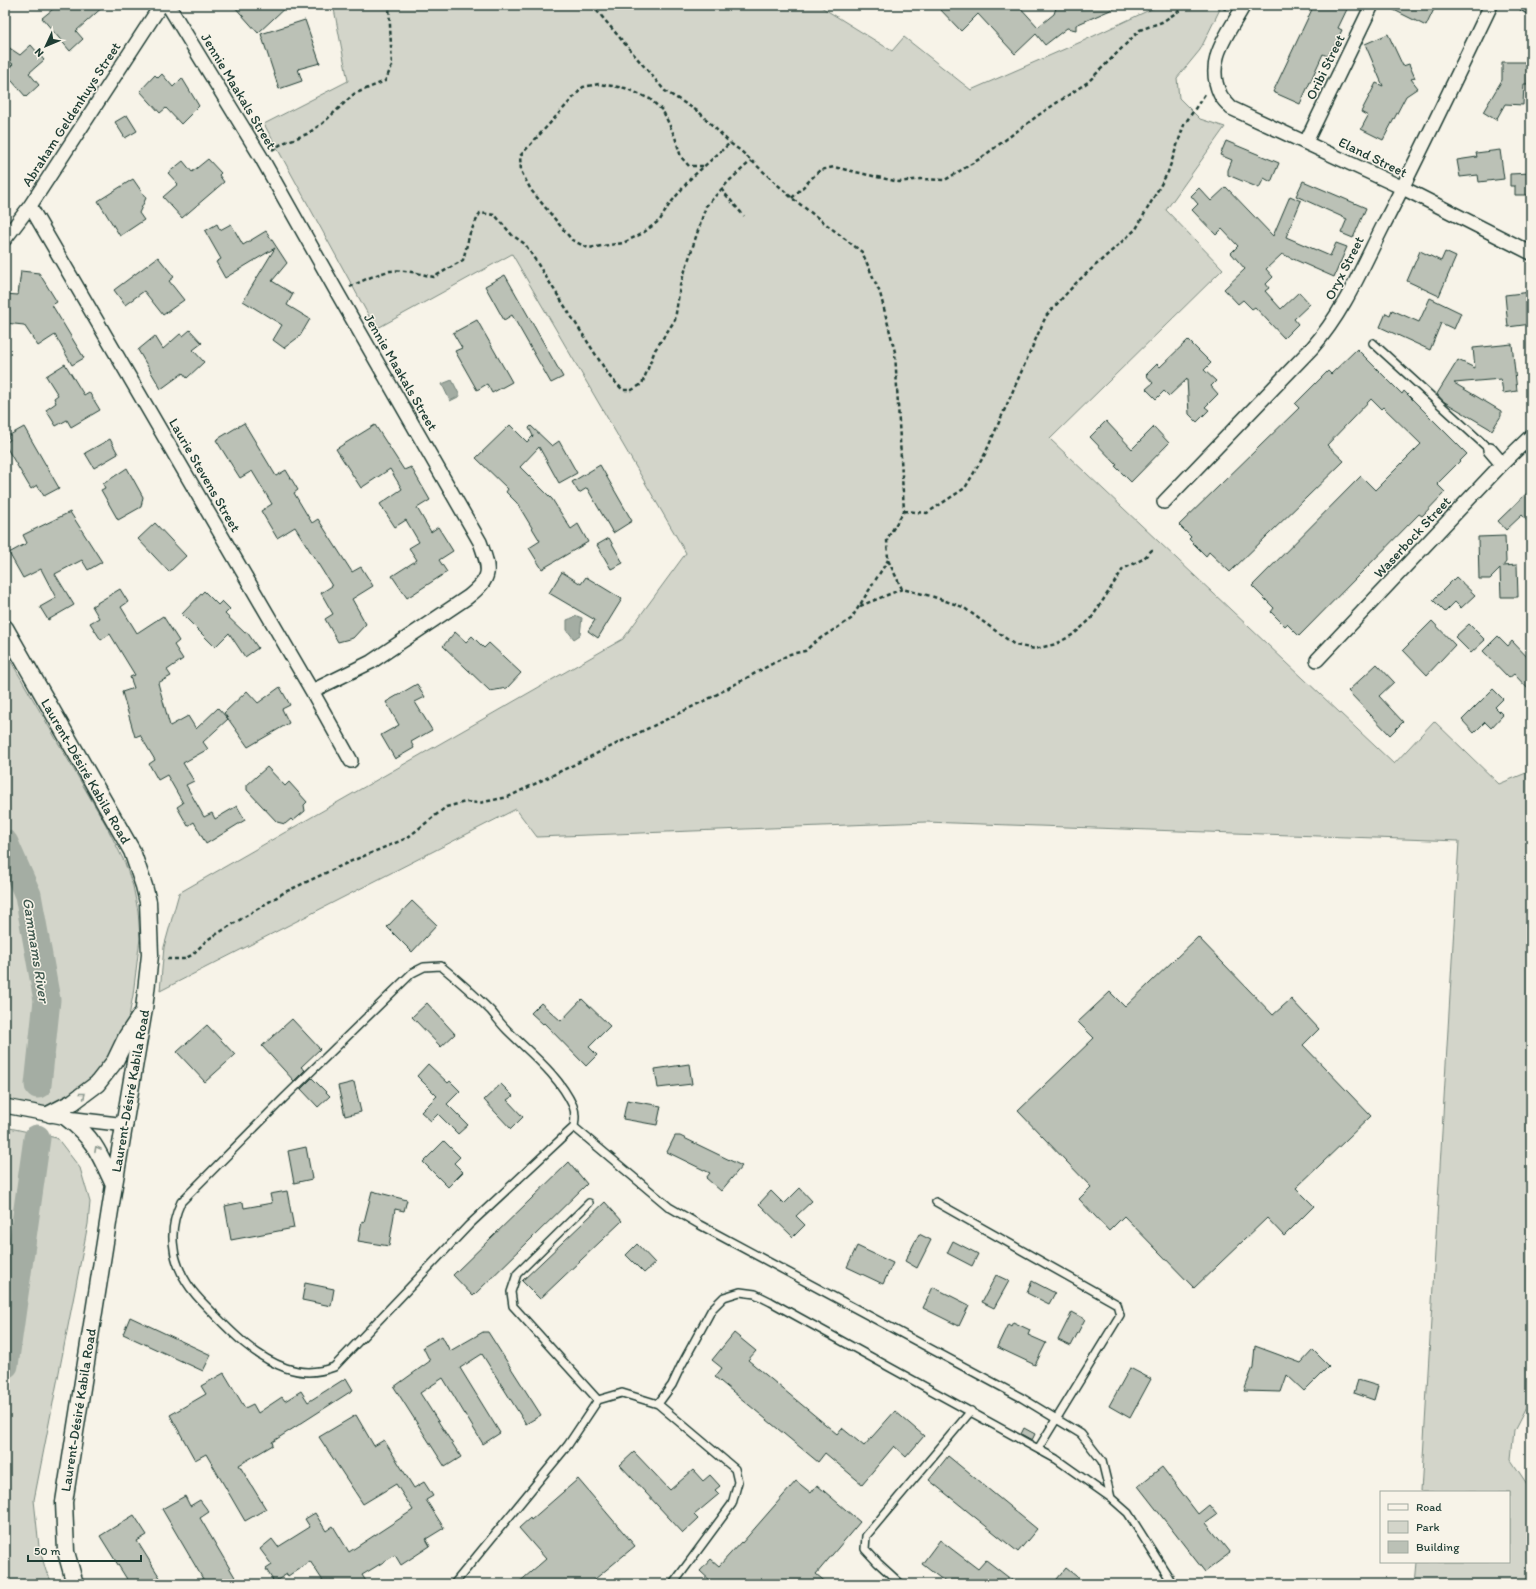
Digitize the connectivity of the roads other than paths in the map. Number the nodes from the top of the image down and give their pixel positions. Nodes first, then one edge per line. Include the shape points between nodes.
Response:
1 (161, 5) edge
2 (168, 5) edge
3 (1244, 5) edge
4 (1372, 5) edge
5 (1492, 5) edge
6 (1526, 5) edge
7 (1531, 8) edge
8 (1306, 142) junction
9 (1403, 188) junction
10 (30, 206) junction
11 (5, 238) edge
12 (1531, 253) edge
13 (1373, 343) dead end
14 (1531, 436) edge
15 (1490, 450) joint
16 (1502, 464) junction
17 (1164, 502) dead end
18 (5, 628) edge
19 (1317, 660) dead end
20 (312, 691) junction
21 (351, 761) dead end
22 (144, 1009) junction
23 (5, 1106) edge
24 (50, 1114) junction
25 (67, 1118) junction
26 (126, 1125) junction
27 (574, 1127) junction
28 (114, 1185) junction
29 (936, 1202) dead end
30 (589, 1203) dead end
31 (598, 1400) junction
32 (658, 1404) junction
33 (971, 1411) junction
34 (1056, 1419) junction
35 (1038, 1449) junction
36 (1111, 1498) junction
37 (75, 1584) edge
38 (454, 1584) edge
39 (673, 1584) edge
40 (901, 1584) edge
41 (1173, 1584) edge

1 - 10 street, Abraham Geldenhuys Street
2 - 20 street, Jennie Maakals Street via 261,157 480,542 487,561 486,578 481,587 371,662
3 - 8 street, Eland Street via 1216,57 1215,78 1220,94 1232,108
4 - 8 street, Oribi Street
5 - 9 street, Oryx Street
6 - 7 street
8 - 9 street, Eland Street
9 - 12 street, Eland Street
9 - 17 street, Oryx Street via 1340,312 1324,334
10 - 11 street, Abraham Geldenhuys Street
10 - 20 street, Laurie Stevens Street
13 - 15 lane
14 - 16 street, Waserbock Street
15 - 16 street
16 - 19 street, Waserbock Street
18 - 22 street, Laurent-Désiré Kabila Road via 132,851 148,902 150,955
20 - 21 street, Laurie Stevens Street
24 -> 22 street via 73,1102 97,1084 115,1061
22 - 26 street, Laurent-Désiré Kabila Road
23 - 24 street
24 - 25 street
25 - 26 street
28 -> 25 street via 92,1141
26 - 28 street, Laurent-Désiré Kabila Road
27 - 27 lane via 576,1115 573,1107 542,1062 441,966 424,967 412,973 395,989 181,1202 172,1232 174,1250 187,1283 196,1296 244,1343 286,1368 306,1372 321,1371 334,1367 469,1225
27 - 34 lane via 669,1206 1022,1398
28 - 37 street, Laurent-Désiré Kabila Road via 64,1502 66,1552
29 - 34 lane via 1117,1304 1120,1315
30 - 31 lane via 517,1274 511,1292 513,1306
31 - 32 lane via 622,1393
31 - 38 lane via 568,1445
32 - 33 lane via 672,1385 712,1309 724,1297 740,1292 755,1294 771,1302
32 - 39 lane via 735,1469 738,1482 732,1504
33 - 35 lane
33 - 40 lane via 866,1536 865,1549
34 - 35 lane
34 - 36 lane via 1081,1434 1102,1461
35 - 36 lane
36 - 41 lane via 1128,1514

